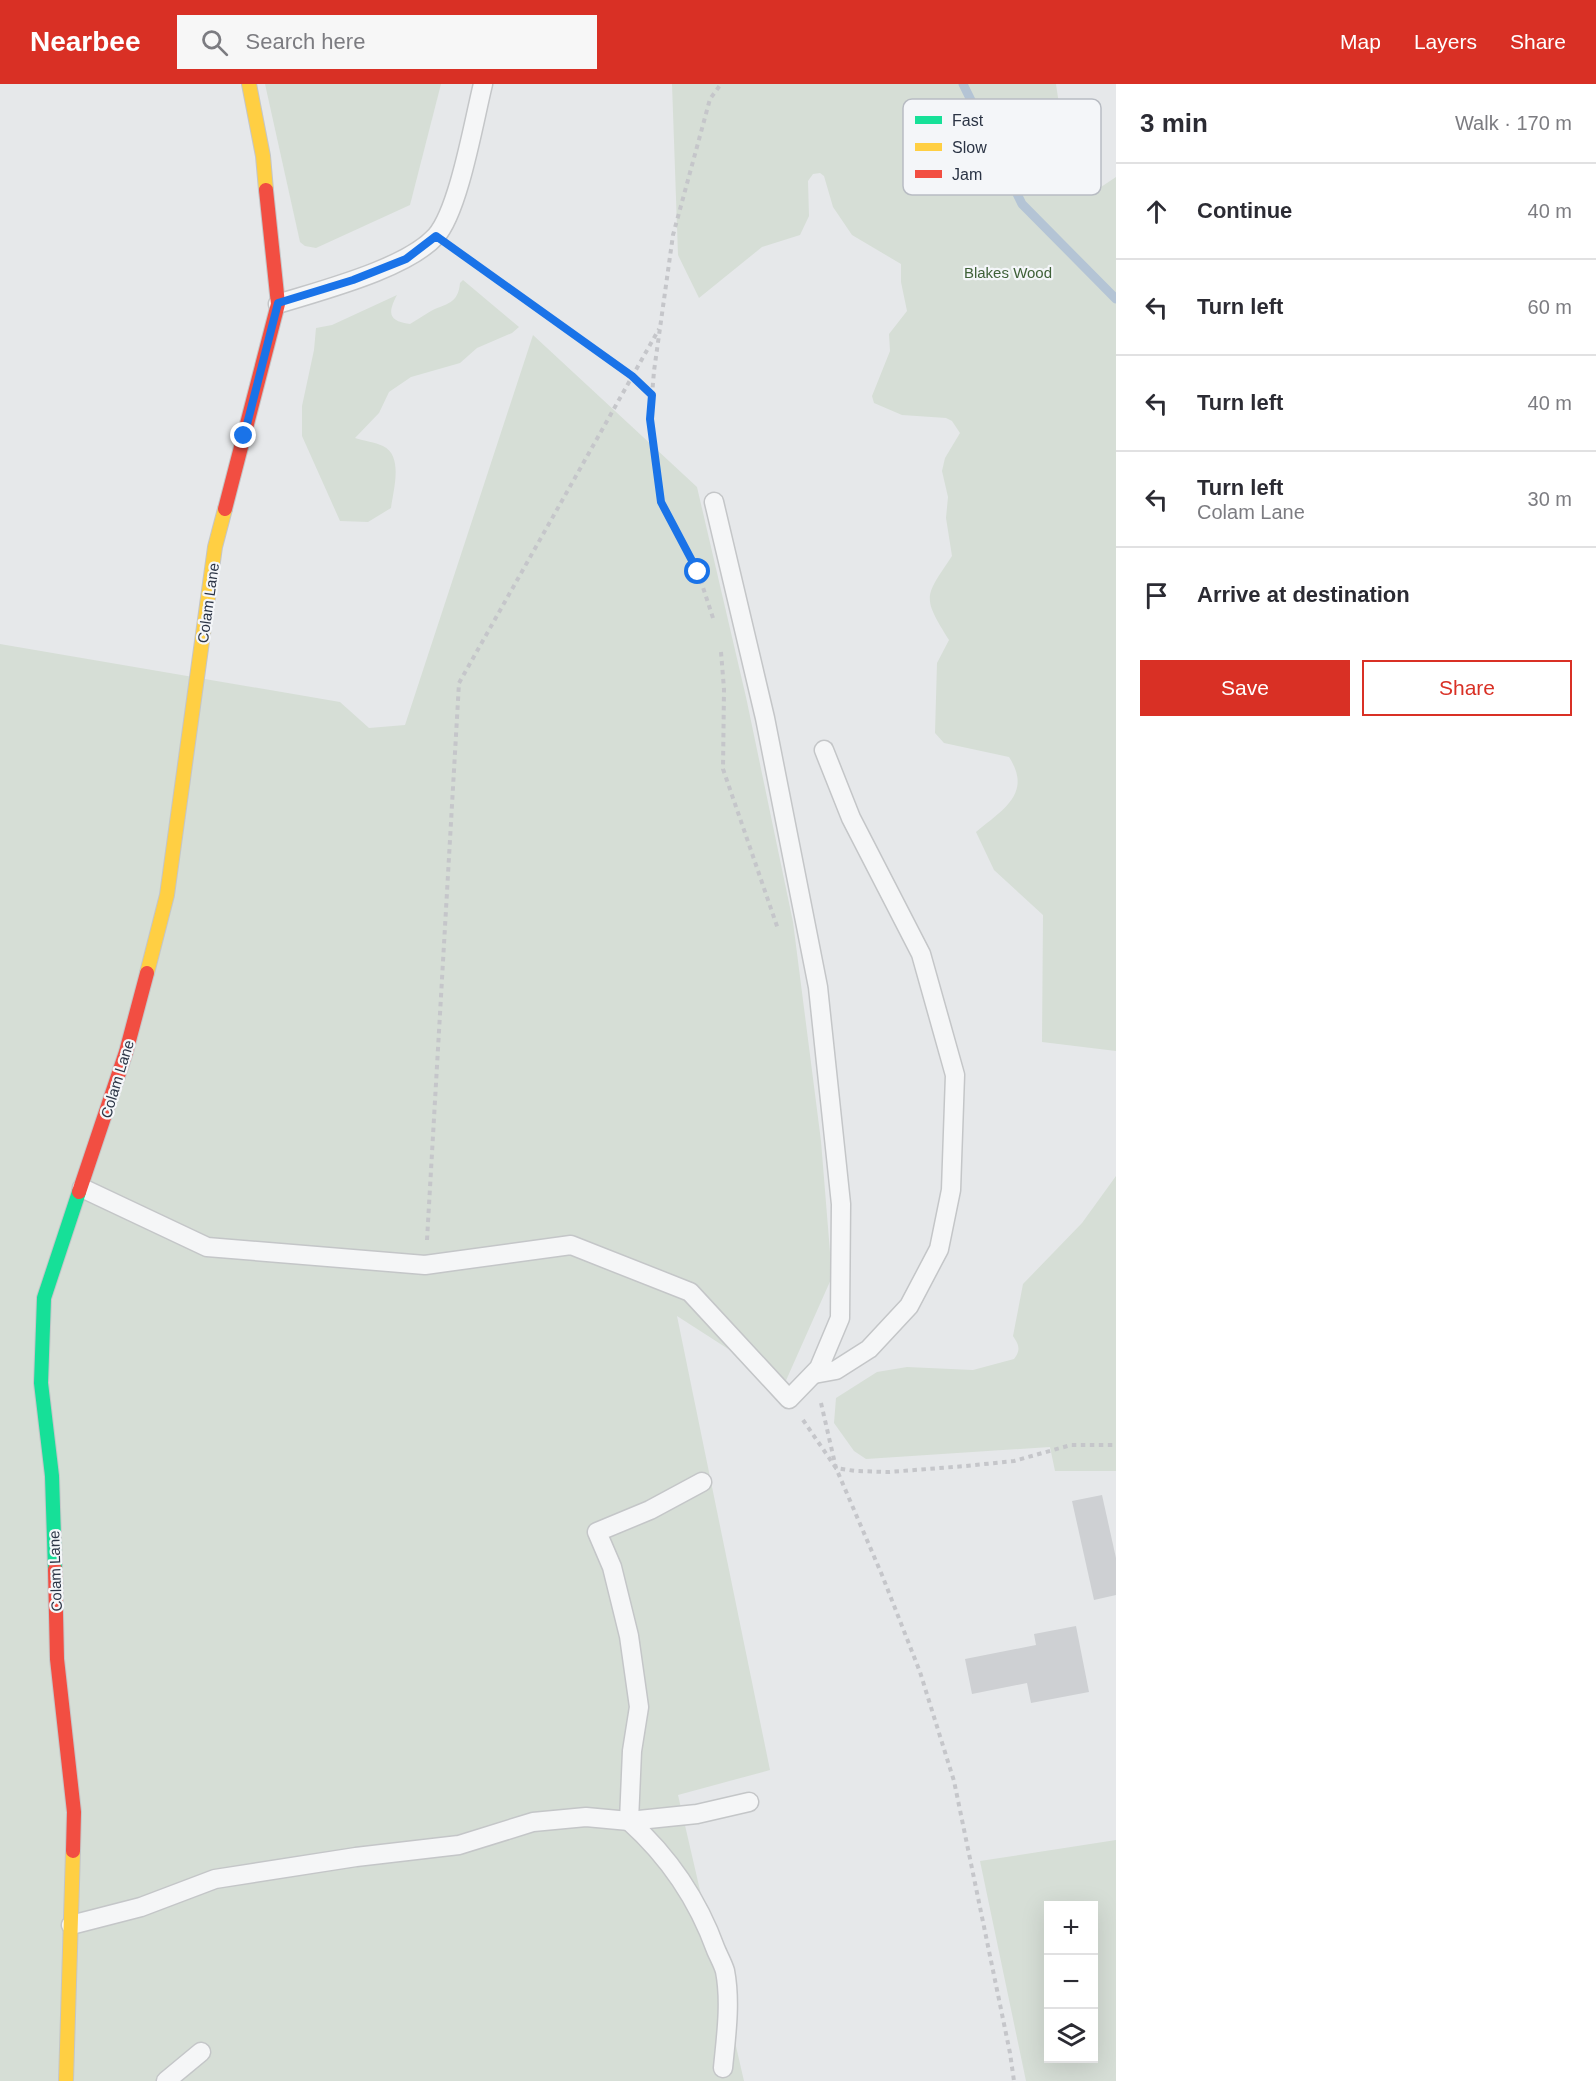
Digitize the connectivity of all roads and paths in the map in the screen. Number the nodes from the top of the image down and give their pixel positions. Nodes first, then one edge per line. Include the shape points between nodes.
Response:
1 (249, 84) edge
2 (483, 84) edge
3 (721, 84) edge
4 (436, 236) junction
5 (278, 303) junction
6 (660, 327) junction
7 (632, 376) junction
8 (652, 395) junction
9 (714, 502) dead end
10 (716, 628) dead end
11 (721, 650) dead end
12 (824, 750) dead end
13 (779, 929) dead end
14 (82, 1188) junction
15 (425, 1265) junction
16 (814, 1374) junction
17 (789, 1399) junction
18 (1116, 1445) edge
19 (836, 1468) junction
20 (702, 1482) dead end
21 (749, 1802) dead end
22 (629, 1821) junction
23 (71, 1926) junction
24 (201, 2052) dead end
25 (723, 2068) dead end
26 (66, 2081) edge
27 (166, 2081) edge
28 (1014, 2081) edge

1 - 5 street, Colam Lane via 263,156
2 - 4 lane via 449,214
3 - 6 path via 710,99 673,235
4 - 5 lane via 406,259
4 - 7 path
5 - 14 street, Colam Lane via 215,547 168,895 126,1052
6 - 7 path
6 - 8 path
7 - 8 path
7 - 15 path via 459,683
8 - 10 path via 650,419 661,502 698,572
9 - 16 lane via 765,718 818,987 841,1204 840,1318
11 - 13 path via 723,769
12 - 16 lane via 851,818 921,954 955,1076 951,1190 939,1249 909,1306 869,1349 836,1370
14 - 15 lane via 207,1247
14 - 23 street, Colam Lane via 44,1298 42,1373 52,1476 57,1659 74,1812
15 - 17 lane via 572,1245 690,1292
16 - 17 lane
16 - 19 path
17 - 19 path
18 - 19 path via 1071,1445 1014,1461 966,1466 889,1472
19 - 28 path via 920,1672 954,1781
20 - 22 lane via 597,1532 612,1568 629,1636 639,1707 632,1751
21 - 22 lane via 697,1814
22 - 23 lane via 586,1816 533,1822 459,1845 216,1879
22 - 25 lane via 674,1869 708,1927 724,1971 728,2014
23 - 26 street, Colam Lane
24 - 27 lane

